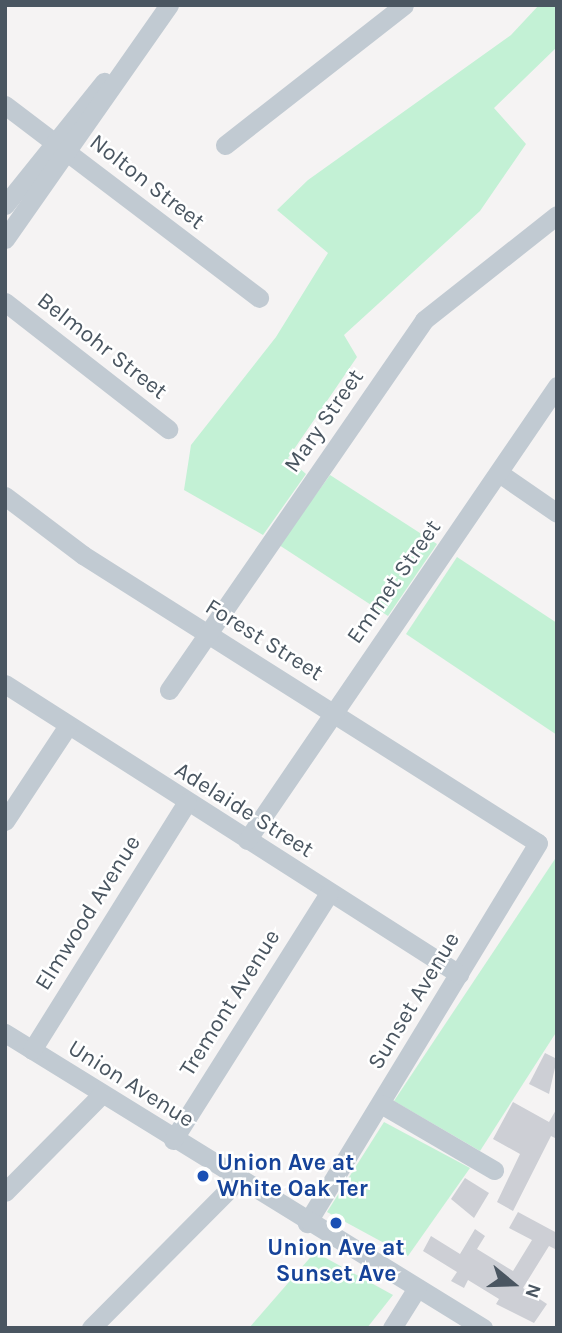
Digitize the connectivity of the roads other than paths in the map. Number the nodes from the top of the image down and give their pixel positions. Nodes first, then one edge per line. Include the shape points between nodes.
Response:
1 (168, 5) edge
2 (404, 5) edge
3 (5, 105) edge
4 (225, 145) dead end
5 (62, 148) junction
6 (5, 205) edge
7 (557, 215) edge
8 (5, 239) edge
9 (259, 298) dead end
10 (5, 302) edge
11 (557, 386) edge
12 (168, 429) dead end
13 (499, 473) junction
14 (5, 496) edge
15 (557, 513) edge
16 (208, 634) junction
17 (5, 684) edge
18 (169, 690) dead end
19 (334, 712) junction
20 (68, 727) junction
21 (187, 802) junction
22 (501, 818) joint
23 (5, 821) edge
24 (247, 841) junction
25 (329, 893) junction
26 (459, 974) junction
27 (5, 1033) edge
28 (32, 1050) junction
29 (101, 1095) junction
30 (381, 1104) junction
31 (173, 1140) junction
32 (494, 1170) dead end
33 (238, 1180) junction
34 (5, 1192) edge
35 (307, 1223) junction
36 (418, 1288) junction
37 (91, 1328) edge
38 (392, 1328) edge
39 (483, 1328) edge

1 - 5 street
2 - 4 street
3 - 5 street, Nolton Street
5 - 6 street
5 - 8 street
5 - 9 street, Nolton Street
7 - 16 street, Mary Street via 424,320
10 - 12 street, Belmohr Street
11 - 13 street, Emmet Street
13 - 15 street
13 - 19 street, Emmet Street
14 - 16 street, Forest Street
16 - 18 street, Mary Street
16 - 19 street, Forest Street
17 - 20 street, Adelaide Street
19 - 22 street, Forest Street
19 - 24 street, Emmet Street
20 - 21 street, Adelaide Street
20 - 23 street
21 - 24 street, Adelaide Street
21 - 28 street, Elmwood Avenue
22 - 26 street, Sunset Avenue via 538,843 537,852
24 - 25 street, Adelaide Street
25 - 26 street, Adelaide Street
25 - 31 street, Tremont Avenue
26 - 30 street, Sunset Avenue
27 - 28 street, Union Avenue
28 - 29 street, Union Avenue
29 - 31 street, Union Avenue
29 - 34 street
30 - 32 street
30 - 35 street, Sunset Avenue
31 - 33 street, Union Avenue
33 - 35 street, Union Avenue
33 - 37 street
35 - 36 street, Union Avenue
36 - 38 street
36 - 39 street, Union Avenue

